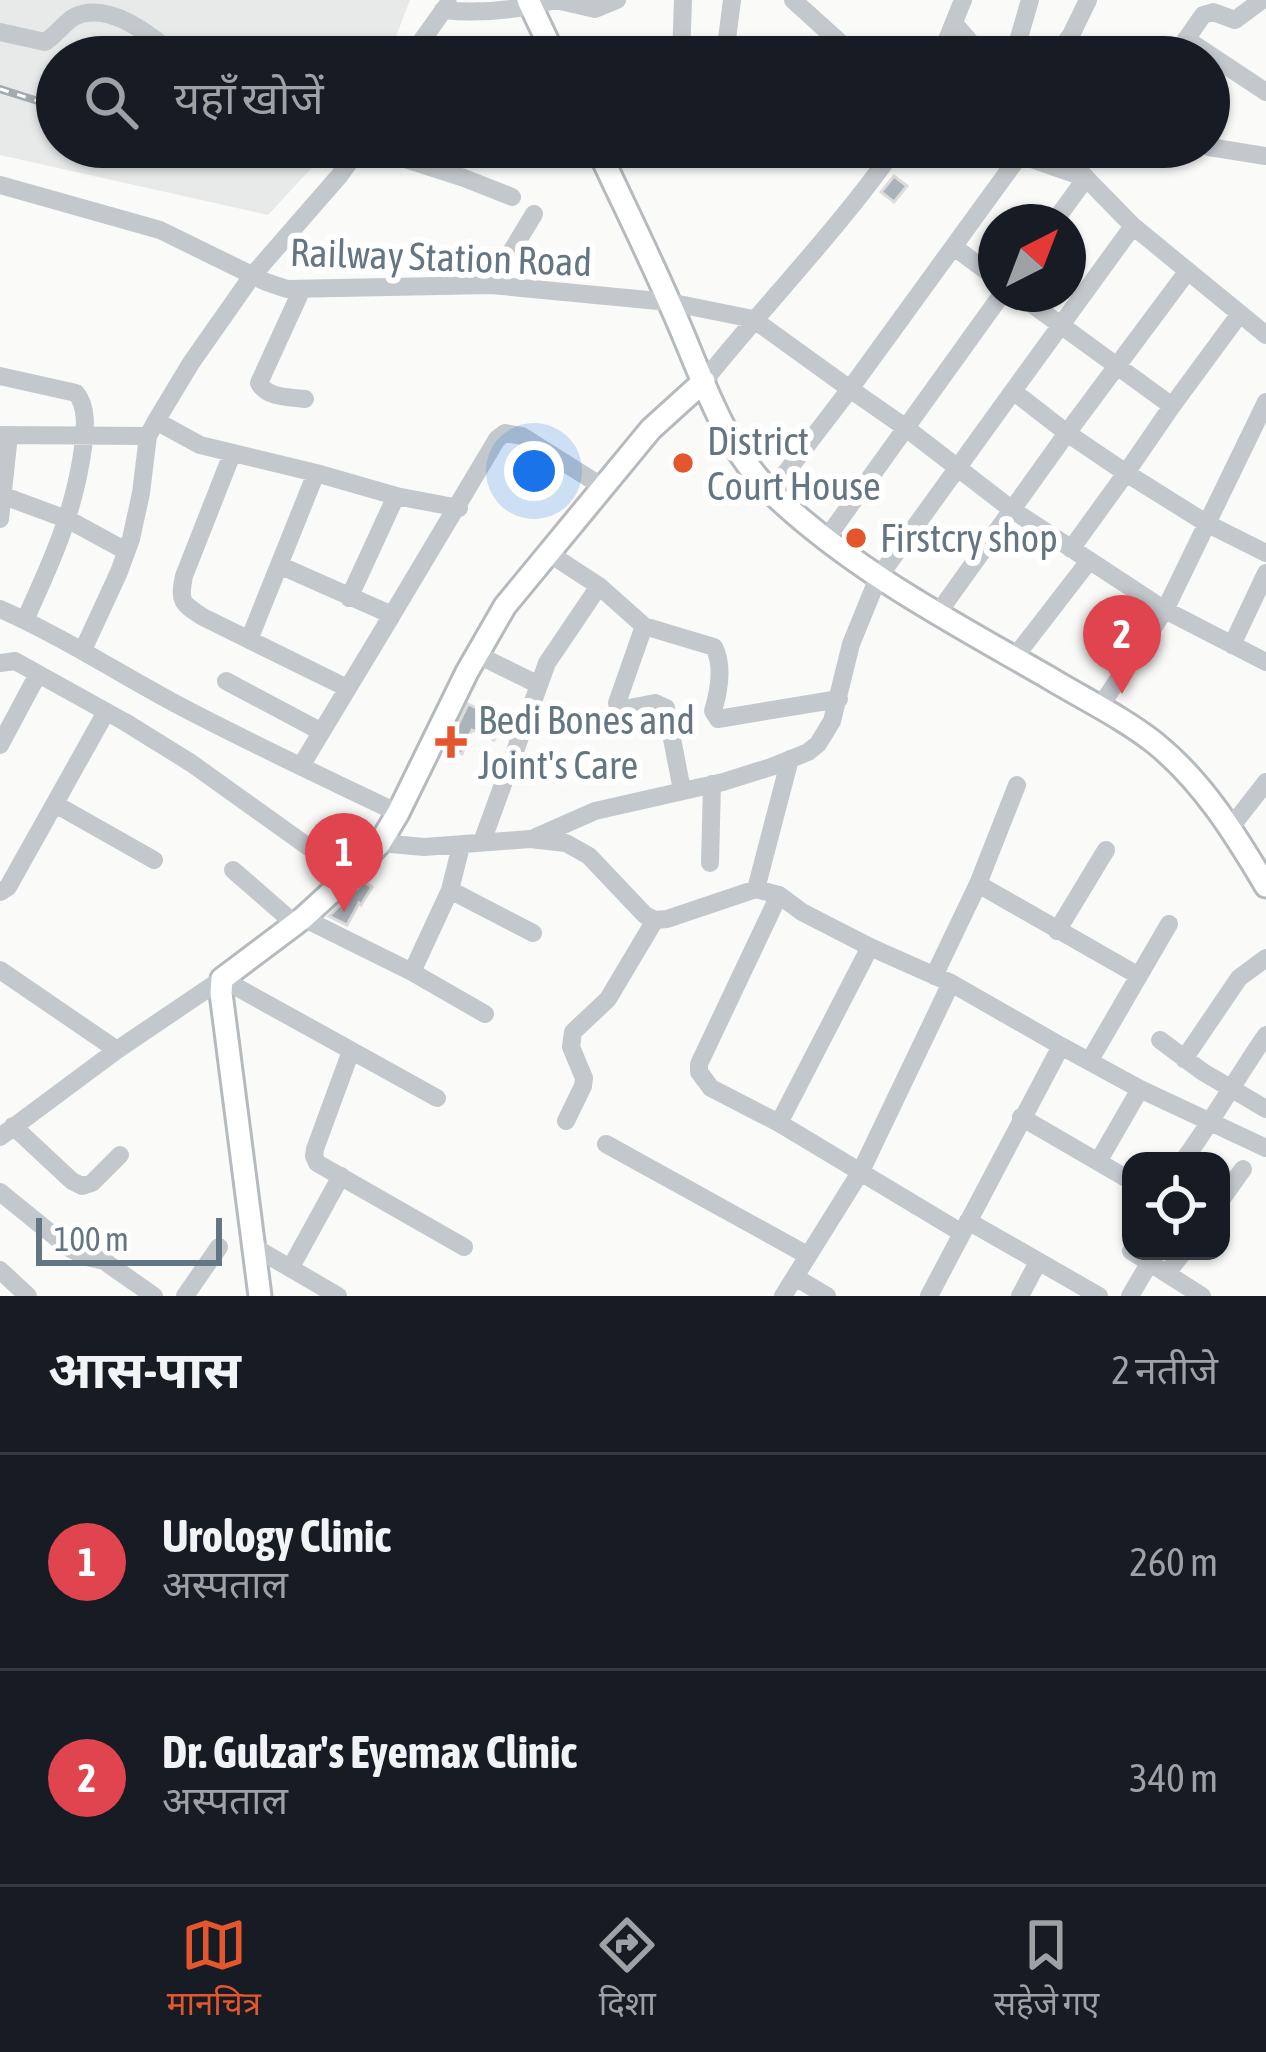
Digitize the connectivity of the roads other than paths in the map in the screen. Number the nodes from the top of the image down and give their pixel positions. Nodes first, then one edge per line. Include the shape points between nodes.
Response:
1 (555, 0) edge
2 (617, 0) edge
3 (683, 0) edge
4 (732, 0) edge
5 (793, 0) edge
6 (963, 0) edge
7 (1030, 0) edge
8 (1088, 0) edge
9 (1262, 0) edge
10 (530, 3) edge
11 (447, 5) edge
12 (954, 23) junction
13 (0, 32) edge
14 (52, 36) edge
15 (152, 36) edge
16 (425, 36) edge
17 (545, 36) edge
18 (682, 36) edge
19 (727, 36) edge
20 (833, 36) edge
21 (949, 36) edge
22 (965, 36) edge
23 (1020, 36) edge
24 (1071, 36) edge
25 (1188, 36) edge
26 (36, 40) edge
27 (1230, 68) edge
28 (1266, 92) edge
29 (1230, 150) edge
30 (1266, 156) edge
31 (347, 168) edge
32 (432, 168) edge
33 (607, 168) edge
34 (881, 168) edge
35 (1011, 168) edge
36 (1057, 168) edge
37 (1077, 168) edge
38 (1086, 178) junction
39 (0, 185) edge
40 (512, 197) dead end
41 (1067, 204) edge
42 (534, 214) dead end
43 (1133, 226) junction
44 (954, 247) junction
45 (978, 265) edge
46 (1187, 272) junction
47 (252, 276) junction
48 (491, 285) junction
49 (302, 289) junction
50 (669, 302) junction
51 (989, 312) edge
52 (1042, 312) edge
53 (1239, 315) junction
54 (753, 319) junction
55 (1061, 326) junction
56 (1266, 335) edge
57 (1117, 366) junction
58 (0, 376) edge
59 (704, 381) junction
60 (850, 388) junction
61 (1013, 391) junction
62 (305, 399) dead end
63 (1266, 402) edge
64 (1172, 406) junction
65 (906, 428) junction
66 (152, 429) junction
67 (1067, 433) junction
68 (5, 435) edge
69 (85, 436) junction
70 (232, 454) junction
71 (957, 470) junction
72 (316, 473) junction
73 (1126, 473) junction
74 (603, 487) junction
75 (771, 492) junction
76 (4, 496) junction
77 (396, 496) junction
78 (459, 508) junction
79 (1011, 509) junction
80 (0, 519) edge
81 (69, 520) junction
82 (1206, 523) junction
83 (826, 539) junction
84 (1071, 549) junction
85 (126, 551) junction
86 (1266, 553) edge
87 (550, 554) junction
88 (1089, 561) junction
89 (279, 565) junction
90 (1266, 574) edge
91 (878, 578) junction
92 (599, 586) junction
93 (349, 598) junction
94 (0, 609) edge
95 (1165, 610) junction
96 (938, 614) junction
97 (392, 615) junction
98 (25, 620) junction
99 (644, 626) junction
100 (249, 640) junction
101 (1232, 645) junction
102 (83, 650) junction
103 (478, 655) junction
104 (1014, 658) junction
105 (1266, 662) edge
106 (0, 663) edge
107 (38, 674) junction
108 (226, 682) dead end
109 (538, 684) junction
110 (346, 688) junction
111 (838, 699) junction
112 (1099, 707) junction
113 (106, 712) junction
114 (320, 730) junction
115 (0, 745) edge
116 (790, 759) junction
117 (301, 766) junction
118 (1266, 782) edge
119 (712, 784) junction
120 (1017, 785) dead end
121 (682, 790) junction
122 (55, 804) junction
123 (398, 813) junction
124 (1231, 827) junction
125 (530, 839) junction
126 (482, 842) junction
127 (380, 843) junction
128 (461, 846) junction
129 (1106, 850) dead end
130 (154, 860) dead end
131 (710, 863) dead end
132 (233, 870) dead end
133 (349, 876) junction
134 (978, 884) junction
135 (1266, 886) edge
136 (756, 889) junction
137 (450, 890) junction
138 (0, 892) edge
139 (779, 895) junction
140 (655, 920) junction
141 (299, 921) junction
142 (1169, 924) dead end
143 (1057, 931) junction
144 (532, 933) dead end
145 (870, 947) junction
146 (1266, 958) edge
147 (0, 970) edge
148 (412, 972) junction
149 (1139, 976) junction
150 (222, 979) junction
151 (942, 980) junction
152 (485, 1014) dead end
153 (1266, 1035) edge
154 (1160, 1040) dead end
155 (1061, 1046) junction
156 (117, 1050) junction
157 (352, 1051) junction
158 (1184, 1059) junction
159 (1090, 1060) junction
160 (1230, 1089) junction
161 (1140, 1090) junction
162 (437, 1098) dead end
163 (1266, 1109) edge
164 (1022, 1117) junction
165 (566, 1121) dead end
166 (1212, 1122) junction
167 (779, 1123) junction
168 (6, 1131) edge
169 (606, 1144) dead end
170 (1266, 1148) edge
171 (1190, 1152) edge
172 (120, 1155) dead end
173 (1098, 1162) junction
174 (1243, 1169) dead end
175 (861, 1171) junction
176 (341, 1176) junction
177 (1122, 1176) edge
178 (1230, 1187) edge
179 (0, 1192) edge
180 (965, 1227) junction
181 (219, 1247) dead end
182 (254, 1247) junction
183 (464, 1247) dead end
184 (807, 1255) junction
185 (1147, 1260) edge
186 (1170, 1260) edge
187 (1038, 1262) junction
188 (291, 1267) junction
189 (1159, 1267) junction
190 (0, 1270) edge
191 (795, 1277) junction
192 (1094, 1295) edge
193 (28, 1296) edge
194 (154, 1296) edge
195 (184, 1296) edge
196 (260, 1296) edge
197 (338, 1296) edge
198 (783, 1296) edge
199 (827, 1296) edge
200 (928, 1296) edge
201 (1019, 1296) edge
202 (1130, 1296) edge
203 (1202, 1296) edge

1 - 2 street via 595,9
1 - 10 street
3 - 18 street
4 - 19 street
5 - 20 street
6 - 12 street
7 - 23 street
8 - 24 street
9 - 25 street via 1235,20 1203,15
10 - 11 street via 468,13
10 - 17 main road
11 - 16 street
12 - 21 street
12 - 22 street
13 - 26 street
14 - 15 street via 73,18 98,12
27 - 28 street
29 - 30 street
31 - 47 street
32 - 40 street
33 - 50 main road
34 - 54 street
35 - 44 street
36 - 38 street
37 - 38 street
38 - 41 street
38 - 43 street
39 - 47 street, Railway Station Road via 160,230
42 - 48 street
43 - 46 street
43 - 55 street
44 - 45 street
44 - 60 street
46 - 53 street
46 - 57 street
47 - 49 street, Railway Station Road
47 - 66 street
48 - 49 street, Railway Station Road
48 - 50 street, Railway Station Road
49 - 62 street via 259,382 272,394
50 - 54 street, Railway Station Road
50 - 59 main road
51 - 65 street
52 - 55 street
53 - 56 street
53 - 64 street
54 - 59 street
54 - 60 street
55 - 57 street
55 - 61 street
57 - 64 street
57 - 67 street
58 - 69 street via 76,393
59 - 74 main road
59 - 75 main road via 739,453
60 - 65 street
60 - 75 street
61 - 67 street
61 - 71 street
63 - 82 street
64 - 73 street
65 - 71 street
65 - 83 street
66 - 69 street
66 - 70 street
66 - 85 street
67 - 73 street
67 - 79 street
68 - 69 street
68 - 76 street
69 - 81 street
70 - 72 street
70 - 100 street via 180,596
71 - 79 street
71 - 91 street
72 - 77 street
72 - 89 street
73 - 82 street
73 - 84 street
74 - 78 street via 505,433
74 - 87 main road
75 - 83 main road
76 - 80 street
76 - 81 street
77 - 78 street
77 - 93 street
78 - 97 street
79 - 84 street
79 - 96 street
81 - 85 street
81 - 98 street
82 - 86 street
82 - 95 street
83 - 91 main road
84 - 88 street
85 - 102 street
87 - 92 street
87 - 103 main road via 505,606
88 - 95 street
88 - 104 street
89 - 93 street
89 - 100 street
90 - 101 street
91 - 96 main road
91 - 111 street
92 - 99 street
92 - 109 street
93 - 97 street
94 - 98 street
95 - 101 street
95 - 112 street
96 - 104 main road
97 - 110 street
98 - 102 street
99 - 111 street via 714,646 718,719
99 - 121 street via 617,704 666,708
100 - 110 street
101 - 105 street
102 - 117 street
103 - 109 street
103 - 123 main road
104 - 112 main road
106 - 107 street
107 - 113 street
107 - 115 street
108 - 114 street
109 - 126 street
110 - 114 street
111 - 116 street via 825,736
112 - 124 main road via 1171,758
113 - 122 street
113 - 133 street
114 - 117 street
116 - 119 street
116 - 136 street
117 - 123 street
118 - 124 street
119 - 121 street
119 - 131 street
120 - 134 street
121 - 125 street via 595,811
122 - 130 street
122 - 138 street
123 - 127 main road
124 - 135 main road
125 - 126 street
125 - 140 street via 578,848
126 - 128 street
127 - 128 street
127 - 133 main road
128 - 137 street
129 - 143 street
132 - 141 street
133 - 141 main road
134 - 143 street
134 - 151 street
136 - 139 street
136 - 140 street
137 - 144 street
137 - 148 street
139 - 145 street
139 - 167 street via 699,1064 712,1088
140 - 165 street via 608,999 574,1031 583,1086
141 - 148 street
141 - 150 main road
142 - 149 street
143 - 149 street
145 - 151 street
145 - 167 street
146 - 158 street via 1239,978
147 - 156 street
148 - 152 street
149 - 159 street
150 - 156 street
150 - 157 street
150 - 182 main road
151 - 155 street
151 - 175 street
153 - 160 street
154 - 158 street
155 - 159 street
155 - 164 street
156 - 168 street
157 - 162 street
157 - 176 street via 314,1156
158 - 160 street
159 - 161 street
160 - 163 street
160 - 166 street
161 - 166 street
161 - 173 street
164 - 173 street
164 - 180 street
166 - 170 street
166 - 171 street
167 - 175 street
168 - 172 street via 82,1186
169 - 184 street
173 - 177 street
174 - 178 street
175 - 180 street
175 - 184 street
176 - 183 street
176 - 188 street
179 - 194 street via 69,1248
180 - 187 street
180 - 200 street
181 - 195 street
182 - 188 street
182 - 196 main road
184 - 191 street
185 - 189 street
186 - 189 street
187 - 192 street
187 - 201 street
188 - 197 street
189 - 202 street
189 - 203 street
190 - 193 street
191 - 198 street
191 - 199 street

